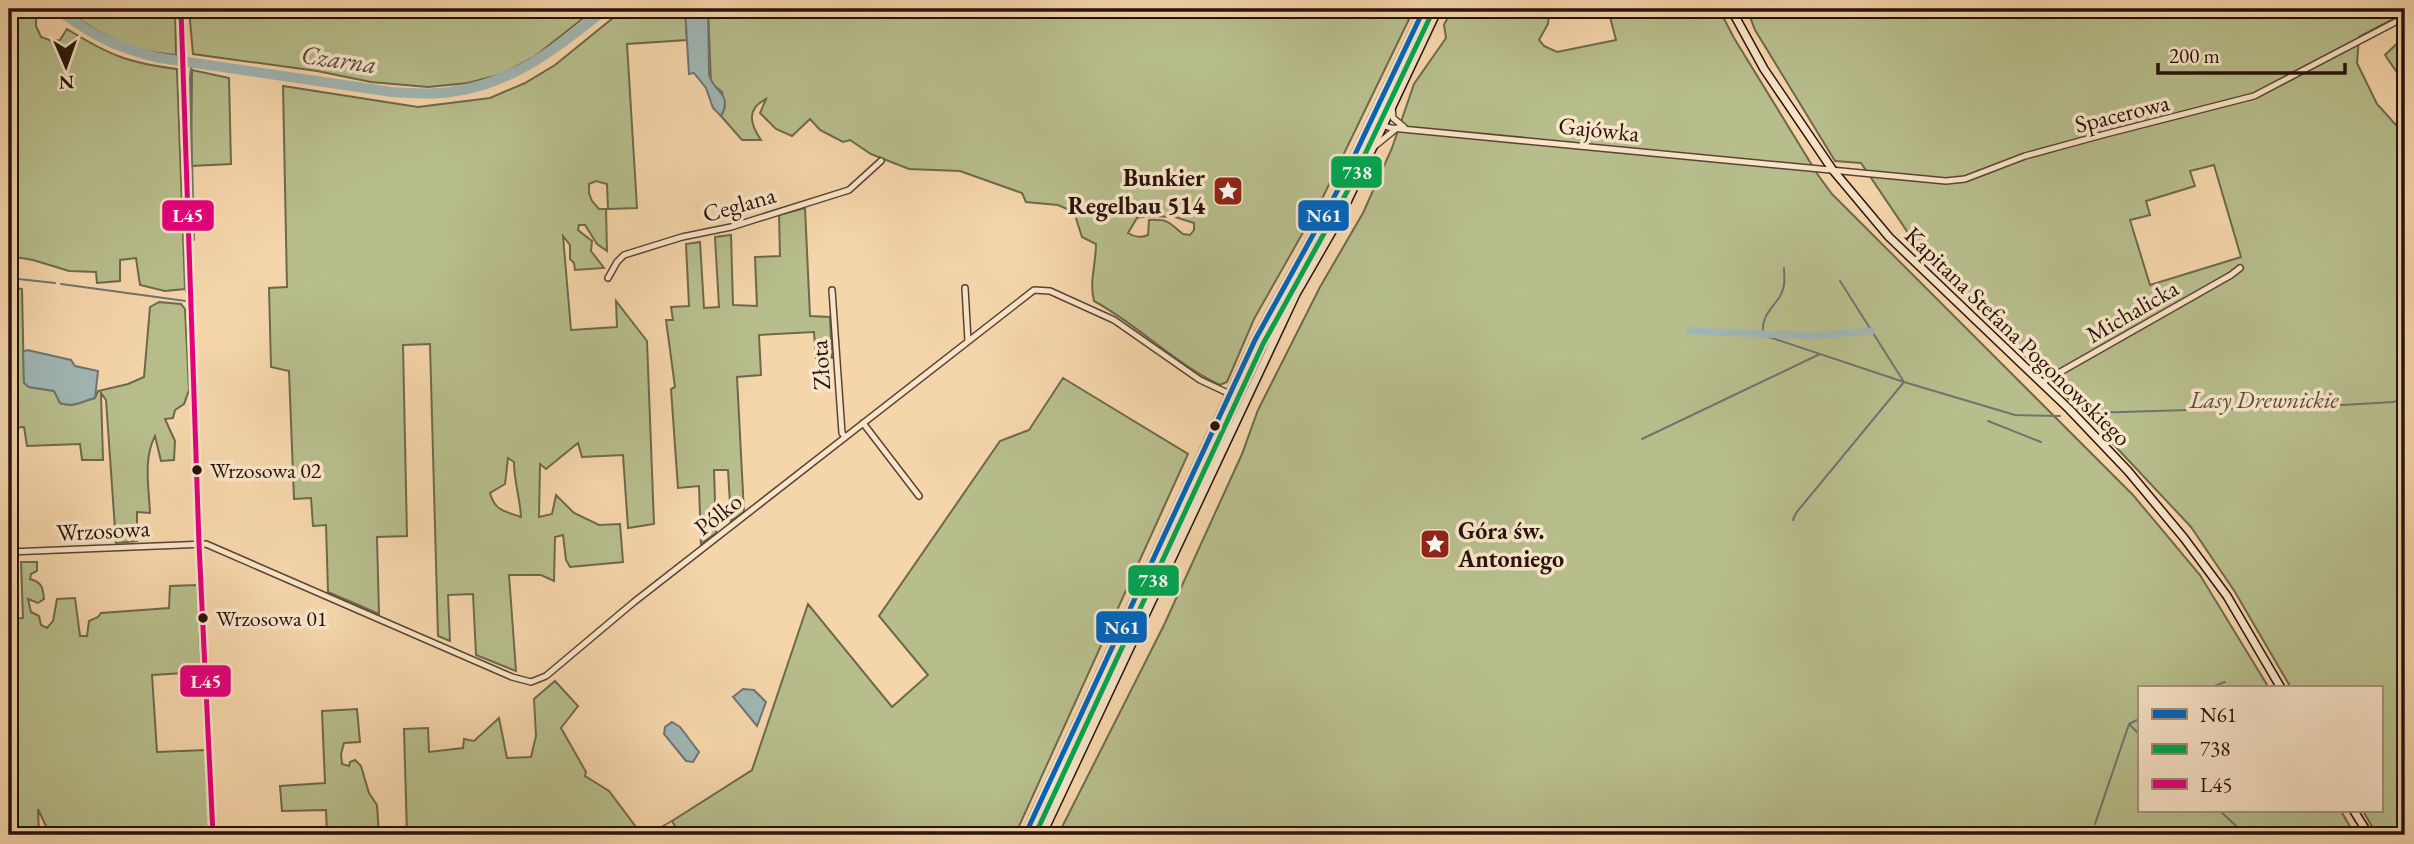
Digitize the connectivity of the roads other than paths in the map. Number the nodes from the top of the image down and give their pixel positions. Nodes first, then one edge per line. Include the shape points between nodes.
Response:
1 (181, 9) edge
2 (1424, 9) edge
3 (1438, 9) edge
4 (1731, 9) edge
5 (2405, 18) edge
6 (1392, 104) junction
7 (1378, 107) junction
8 (1382, 125) junction
9 (1397, 128) junction
10 (1407, 129) junction
11 (1369, 153) junction
12 (881, 161) dead end
13 (1832, 169) junction
14 (2240, 268) dead end
15 (608, 278) dead end
16 (965, 288) dead end
17 (832, 290) dead end
18 (968, 341) junction
19 (2040, 383) junction
20 (1230, 394) junction
21 (863, 423) junction
22 (845, 437) junction
23 (919, 496) dead end
24 (199, 544) junction
25 (9, 552) edge
26 (2280, 686) edge
27 (2355, 812) edge
28 (213, 835) edge
29 (1025, 835) edge
30 (1042, 835) edge
31 (2369, 835) edge

1 - 24 street
2 - 7 main road
3 - 6 main road
4 - 13 main road, Kapitana Stefana Pogonowskiego via 1768,75
5 - 13 street, Spacerowa via 2254,96 2025,156 1965,179
6 - 8 main road
6 - 10 street via 1393,118
7 - 8 street
7 - 20 main road
8 - 9 street, Gajówka
8 - 11 main road
9 - 10 street, Gajówka
9 - 11 street
10 - 13 street, Gajówka
11 - 30 main road via 1338,221 1296,294
12 - 15 street, Ceglana via 849,190 624,255
13 - 19 main road, Kapitana Stefana Pogonowskiego via 1889,237
14 - 19 street, Michalicka
16 - 18 street
17 - 22 street, Złota
18 - 20 street, Pólko via 1034,290 1050,291 1114,320 1200,380
18 - 21 street, Pólko
19 - 26 main road, Kapitana Stefana Pogonowskiego via 2113,454 2184,538 2227,596
20 - 29 main road
21 - 22 street, Pólko
21 - 23 street
22 - 24 street, Pólko via 546,676 531,682 218,548
24 - 25 street, Wrzosowa
24 - 28 street
27 - 31 main road

